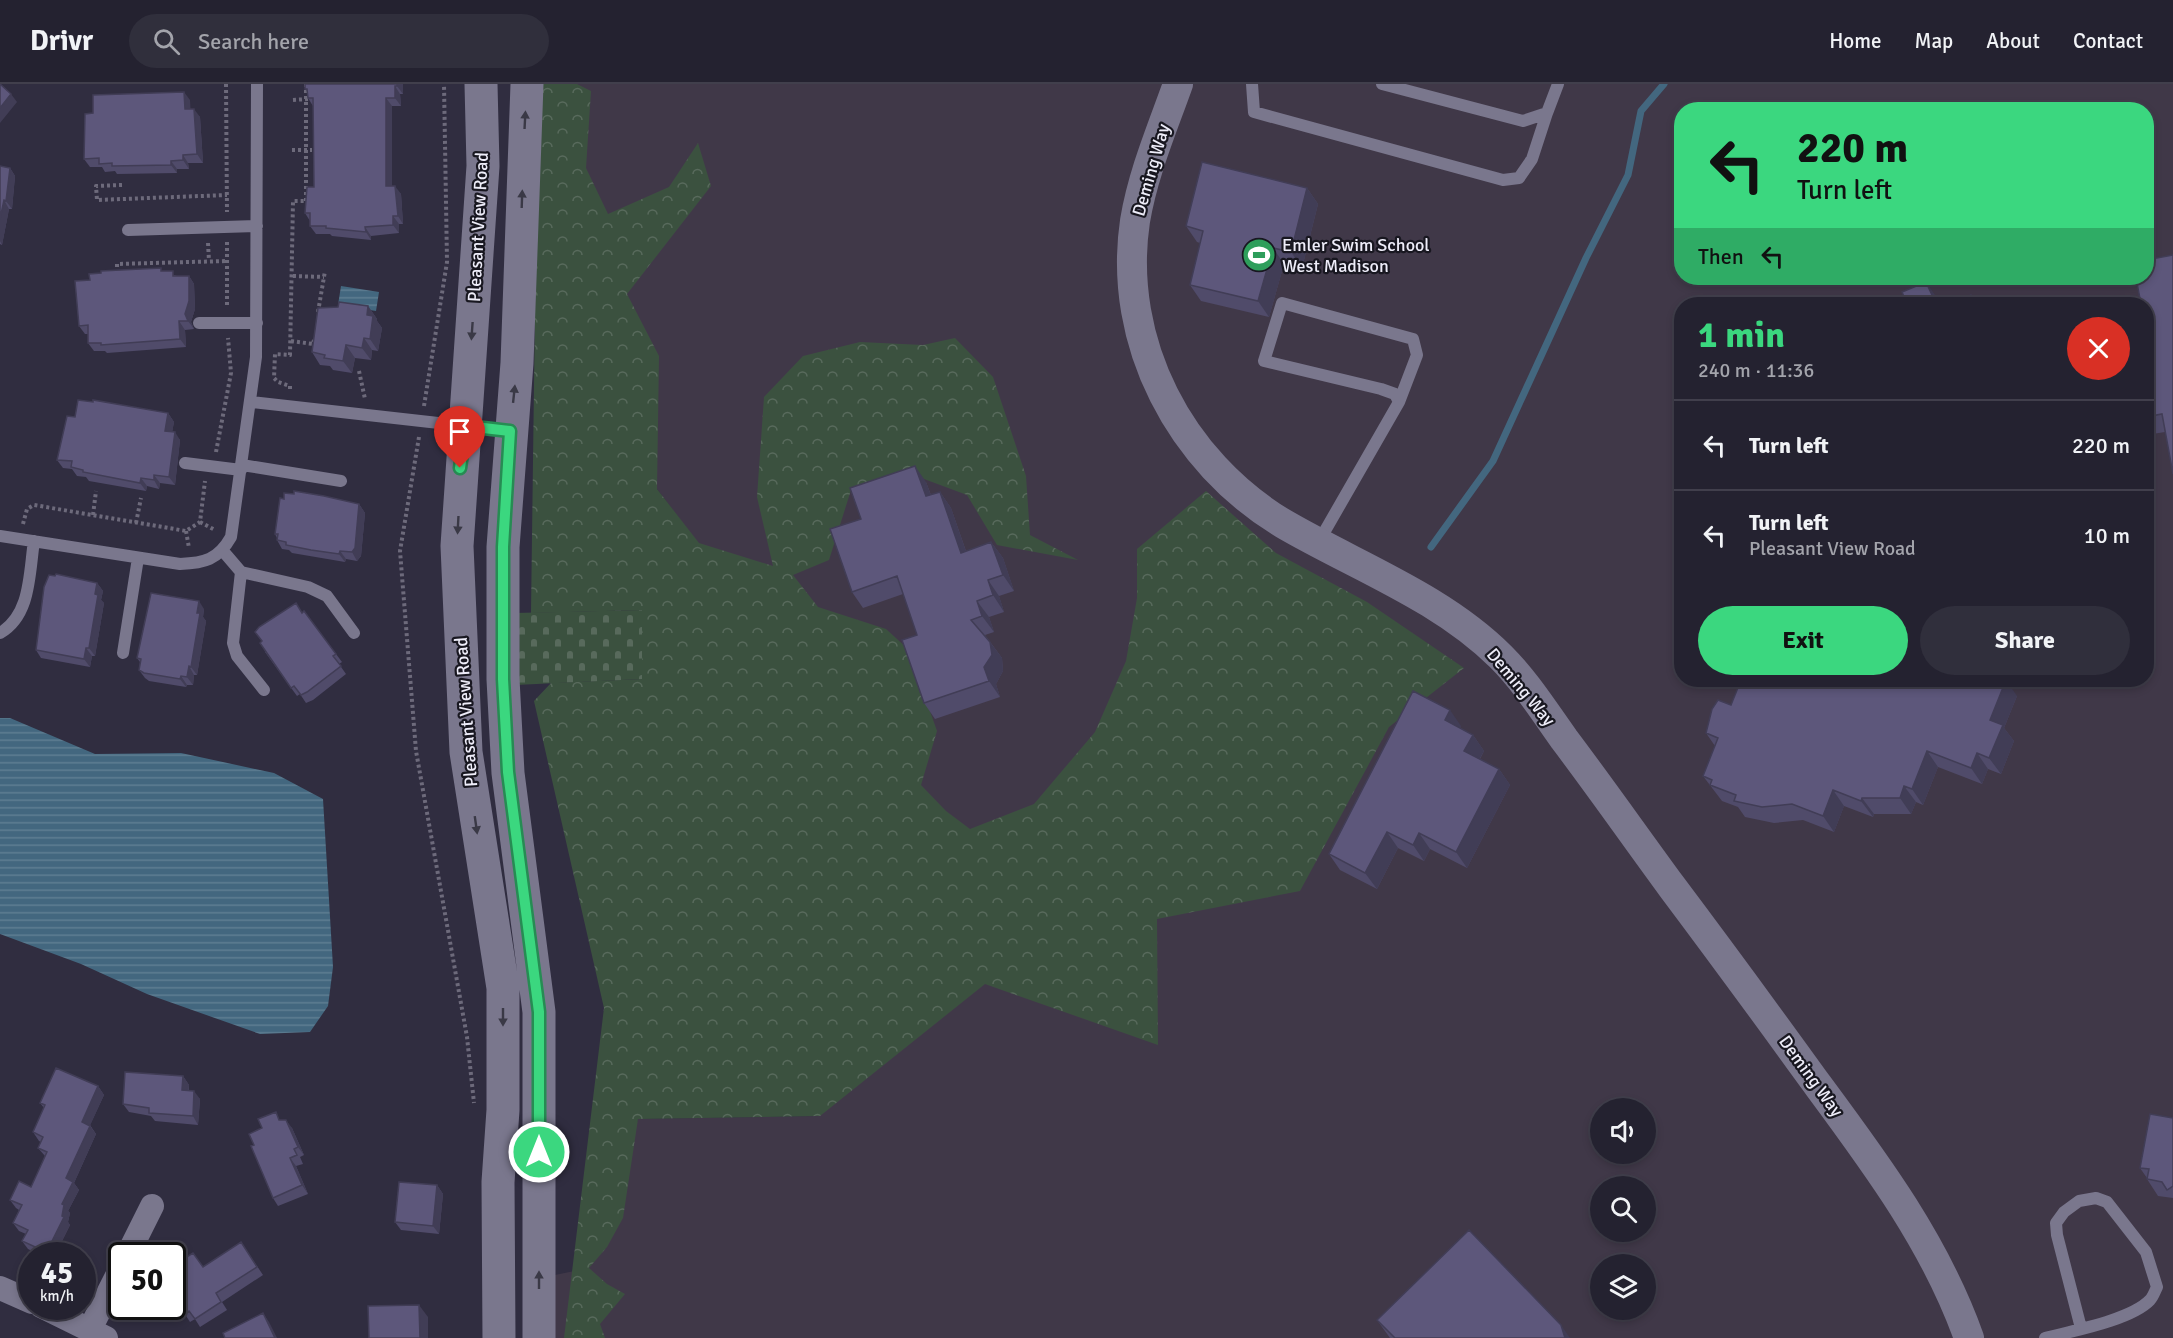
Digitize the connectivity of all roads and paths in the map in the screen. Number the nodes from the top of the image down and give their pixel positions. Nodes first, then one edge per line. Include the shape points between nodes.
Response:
1 (226, 84) edge
2 (257, 84) edge
3 (306, 84) edge
4 (444, 84) edge
5 (481, 84) edge
6 (527, 84) edge
7 (1178, 84) edge
8 (1252, 84) edge
9 (1382, 84) edge
10 (1558, 84) edge
11 (306, 99) junction
12 (312, 99) edge
13 (293, 100) dead end
14 (1547, 113) junction
15 (292, 150) dead end
16 (306, 150) junction
17 (312, 150) edge
18 (122, 185) dead end
19 (227, 195) junction
20 (227, 214) dead end
21 (257, 226) junction
22 (128, 230) dead end
23 (209, 261) junction
24 (227, 261) junction
25 (293, 276) junction
26 (117, 277) edge
27 (317, 321) edge
28 (199, 323) dead end
29 (227, 323) junction
30 (257, 323) junction
31 (315, 332) edge
32 (291, 341) junction
33 (359, 371) dead end
34 (301, 392) dead end
35 (354, 398) dead end
36 (365, 399) junction
37 (377, 400) dead end
38 (252, 402) junction
39 (1399, 402) junction
40 (412, 404) dead end
41 (466, 426) junction
42 (510, 431) junction
43 (420, 434) dead end
44 (185, 463) dead end
45 (213, 466) junction
46 (242, 468) junction
47 (341, 481) dead end
48 (96, 491) dead end
49 (141, 498) dead end
50 (93, 515) junction
51 (200, 522) junction
52 (136, 523) junction
53 (22, 528) dead end
54 (186, 531) junction
55 (216, 531) dead end
56 (0, 536) edge
57 (34, 541) junction
58 (1318, 543) junction
59 (190, 549) dead end
60 (223, 551) junction
61 (138, 558) junction
62 (241, 572) junction
63 (0, 633) edge
64 (354, 633) dead end
65 (123, 653) dead end
66 (264, 690) dead end
67 (474, 1110) dead end
68 (152, 1206) dead end
69 (134, 1242) edge
70 (0, 1288) edge
71 (18, 1296) edge
72 (108, 1306) edge
73 (70, 1320) edge
74 (2081, 1328) junction
75 (98, 1334) edge
76 (500, 1338) edge
77 (539, 1338) edge
78 (1969, 1338) edge
79 (2045, 1338) edge

1 - 19 path
2 - 21 lane
3 - 11 path
4 - 40 path via 447,262 424,406
5 -> 41 main road, Pleasant View Road via 483,166
42 -> 6 main road via 517,363
7 - 58 street, Deming Way via 1151,156 1135,224 1134,300 1149,358 1176,420 1205,458 1252,502
8 - 14 lane via 1254,112 1503,180 1519,178 1532,159
9 - 14 lane via 1523,121
10 - 14 lane
11 - 12 path
11 - 13 path
11 - 16 path
15 - 16 path
16 - 17 path
16 - 25 path via 309,201 293,201
18 - 19 path via 96,186 96,200
19 - 20 path
21 - 22 lane
21 - 30 lane
23 - 24 path
23 - 24 path via 208,243 227,242
23 - 26 path via 117,264
24 - 29 path
25 - 27 path via 324,274
25 - 32 path
28 - 29 lane
29 - 30 lane
29 - 45 path via 231,373
30 - 38 lane
31 - 32 path via 313,344
32 - 34 path via 290,355 275,354 274,378 290,386 290,390
33 - 36 path
35 - 36 path
36 - 37 path
38 - 41 lane
38 - 46 lane
39 - 39 lane via 1395,394 1381,389 1264,361 1282,303 1413,339 1417,355
39 - 58 lane
41 - 42 lane
41 -> 76 main road, Pleasant View Road via 457,546 466,752 503,988 503,1110 498,1182
77 -> 42 main road via 539,1012 508,772 503,679 503,547
43 - 67 path via 400,551 416,751 467,1037
44 - 45 lane
45 - 46 lane
45 - 51 path via 206,479
46 - 47 lane
46 - 60 lane via 231,537
48 - 50 path
49 - 52 path
50 - 52 path
50 - 53 path via 34,505 27,509
51 - 54 path
51 - 55 path
52 - 54 path
54 - 59 path
56 - 57 lane
57 - 61 lane
57 - 63 lane via 25,601 19,616
58 - 78 street, Deming Way via 1441,610 1502,657 1912,1217 1945,1279
60 - 61 lane via 201,563
60 - 62 lane
61 - 65 lane
62 - 64 lane via 308,587 327,596
62 - 66 lane via 234,643 237,656
68 - 69 street
70 - 71 street
72 - 75 street
73 - 75 street
74 - 74 lane via 2129,1313 2150,1300 2157,1287 2146,1252 2107,1202 2096,1198 2079,1201 2056,1223
74 - 79 lane

